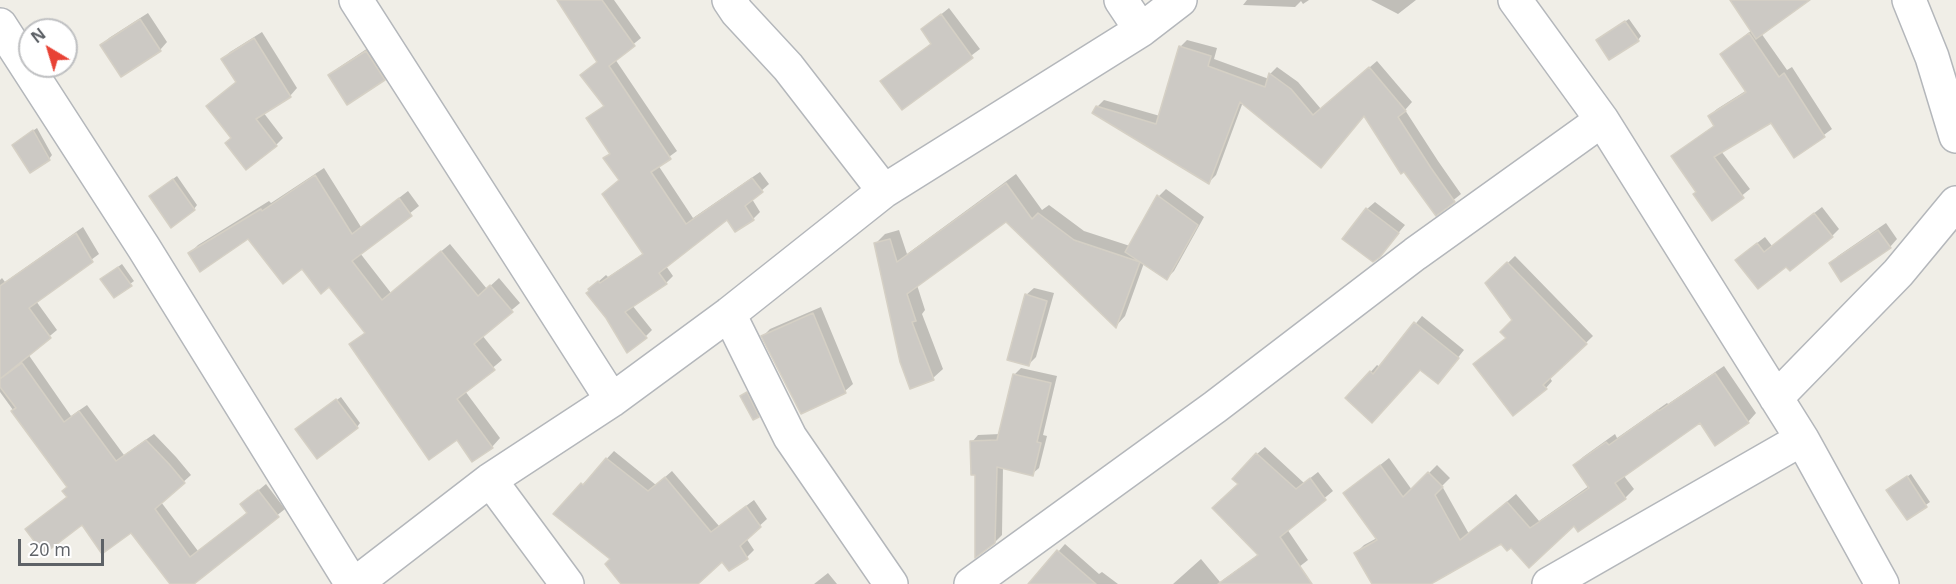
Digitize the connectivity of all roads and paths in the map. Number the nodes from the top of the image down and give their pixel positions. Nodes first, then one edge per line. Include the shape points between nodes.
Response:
1 (356, 0) edge
2 (729, 0) edge
3 (1121, 0) edge
4 (1180, 0) edge
5 (1515, 0) edge
6 (1910, 0) edge
7 (0, 25) edge
8 (1141, 30) junction
9 (1602, 120) junction
10 (1956, 136) edge
11 (884, 191) junction
12 (1956, 203) edge
13 (729, 314) junction
14 (1776, 398) junction
15 (612, 400) junction
16 (1802, 439) junction
17 (490, 480) junction
18 (353, 584) edge
19 (567, 584) edge
20 (891, 584) edge
21 (971, 584) edge
22 (1550, 584) edge
23 (1882, 584) edge

1 - 15 street
2 - 11 street via 788,67
3 - 8 street
4 - 8 street
5 - 9 street
6 - 10 street
7 - 18 street
8 - 11 street
9 - 14 street
9 - 21 street
11 - 13 street
12 - 14 street via 1898,273
13 - 15 street
13 - 20 street via 790,436
14 - 16 street
15 - 17 street
16 - 22 street
16 - 23 street
17 - 18 street
17 - 19 street

